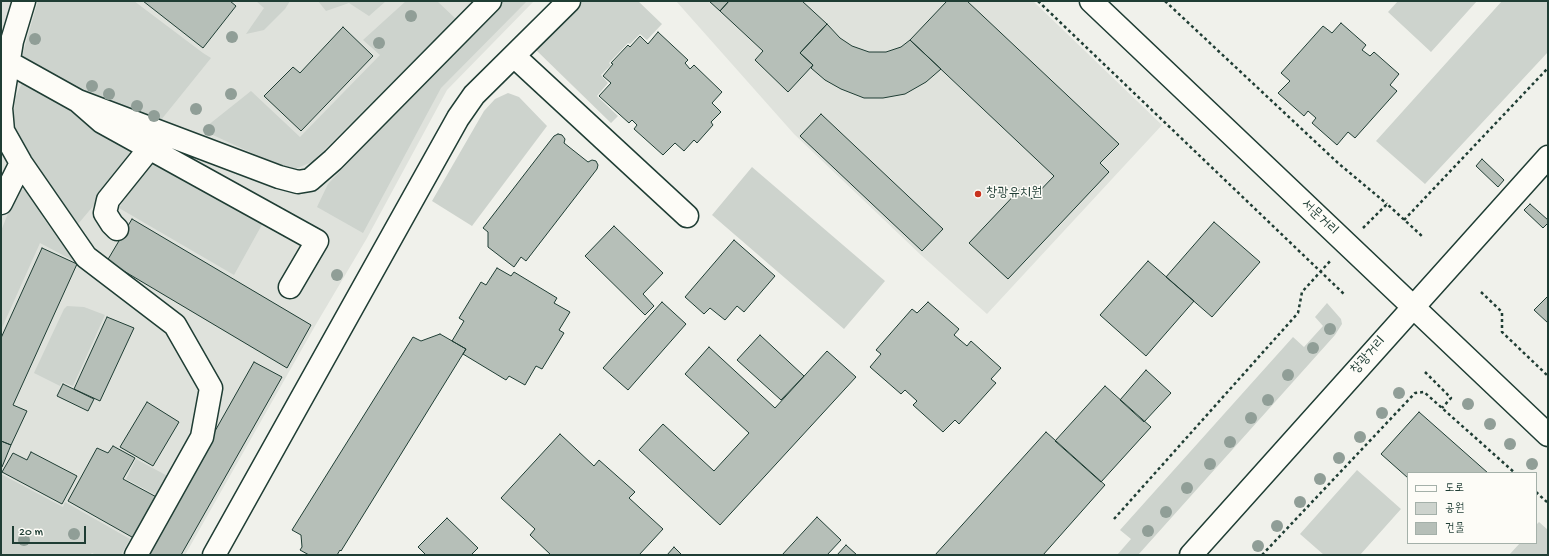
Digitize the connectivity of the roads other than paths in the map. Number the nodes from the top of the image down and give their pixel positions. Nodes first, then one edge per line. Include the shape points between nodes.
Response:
1 (24, 1) edge
2 (490, 1) edge
3 (569, 1) edge
4 (1091, 1) edge
5 (514, 56) junction
6 (5, 74) edge
7 (78, 101) junction
8 (149, 148) junction
9 (1548, 157) edge
10 (21, 163) junction
11 (1, 203) edge
12 (687, 216) dead end
13 (117, 229) dead end
14 (290, 287) dead end
15 (1412, 308) junction
16 (1548, 435) edge
17 (136, 555) edge
18 (214, 555) edge
19 (1191, 555) edge

1 - 6 street
2 - 7 street via 333,160 310,180 298,182 279,177
3 - 5 street
4 - 15 street, 서문거리
5 - 12 street
5 - 18 street via 474,95 458,118
6 - 7 street
6 - 10 street via 1,108 3,131
7 - 8 street via 102,122
8 - 13 street via 108,200 105,214
8 - 14 street via 317,242
9 - 15 street, 창광거리
10 - 11 street
10 - 17 street via 86,256 175,325 212,388 202,437
15 - 16 street, 서문거리
15 - 19 street, 창광거리

